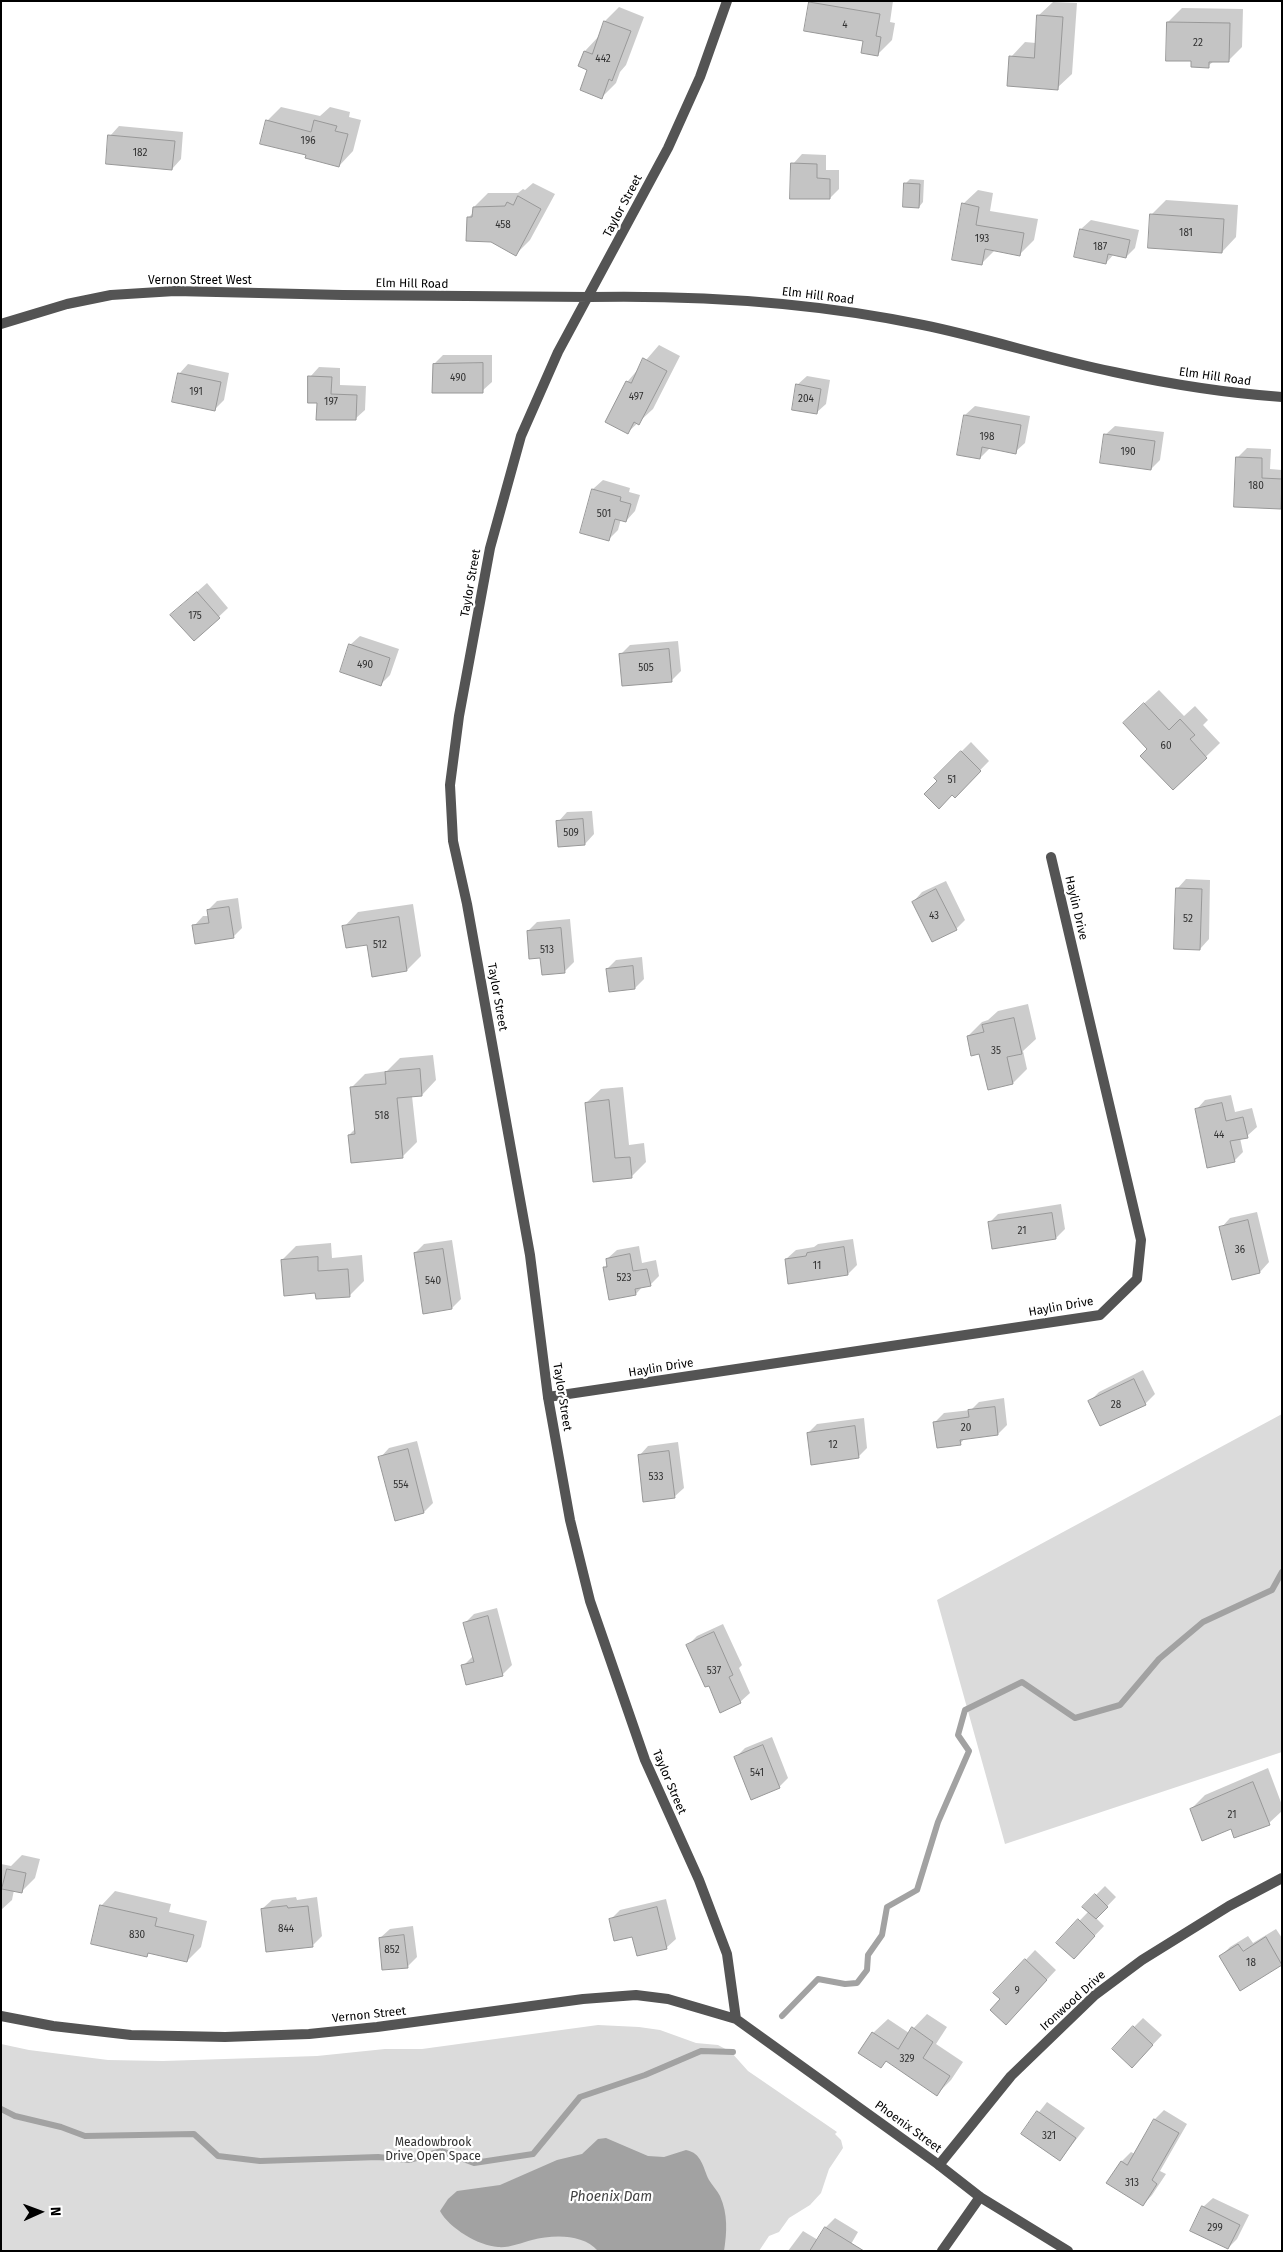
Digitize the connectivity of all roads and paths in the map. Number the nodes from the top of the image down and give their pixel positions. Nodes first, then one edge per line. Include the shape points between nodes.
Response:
1 (727, 1) edge
2 (343, 295) joint
3 (589, 297) junction
4 (1, 324) edge
5 (1282, 397) edge
6 (1051, 857) dead end
7 (548, 1397) junction
8 (1282, 1878) edge
9 (1, 2016) edge
10 (736, 2019) junction
11 (939, 2165) junction
12 (980, 2197) junction
13 (942, 2251) edge
14 (1068, 2251) edge

1 - 3 street, Taylor Street via 700,77 668,148
2 - 3 street, Elm Hill Road
2 - 4 street, Vernon Street West via 174,291 111,295
3 - 5 street, Elm Hill Road via 734,299 817,306 923,325 1168,383
3 - 7 street, Taylor Street via 558,352 521,436 490,548 459,716 450,785 453,841 527,1236
6 - 7 street, Haylin Drive via 1141,1240 1137,1279 1100,1315
7 - 10 street, Taylor Street via 570,1520 590,1601 646,1760 699,1880 727,1954
8 - 11 street, Ironwood Drive via 1229,1906 1142,1960 1094,1995 1011,2076
9 - 10 street, Vernon Street via 131,2035 225,2037 309,2034 636,1995 668,1999
10 - 11 street, Phoenix Street
11 - 12 street, Phoenix Street
12 - 13 street
12 - 14 street, Phoenix Street

